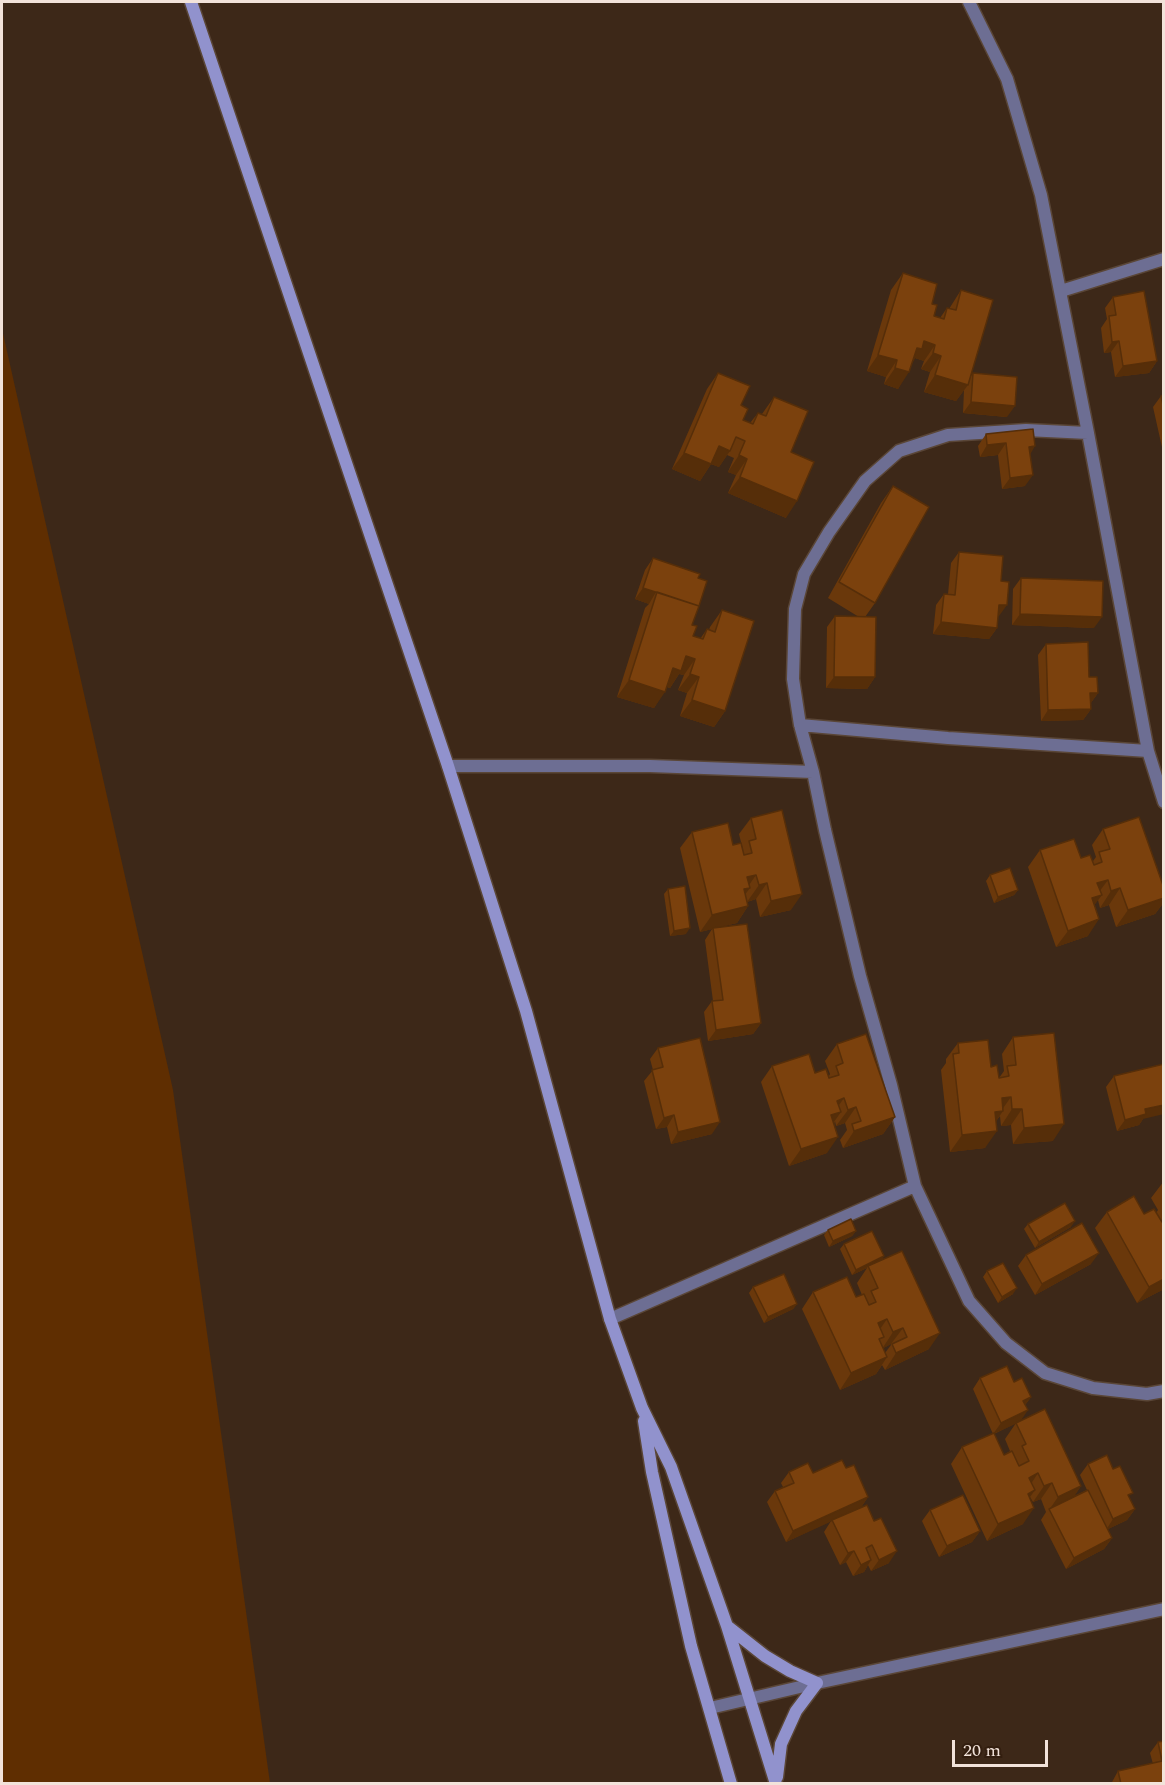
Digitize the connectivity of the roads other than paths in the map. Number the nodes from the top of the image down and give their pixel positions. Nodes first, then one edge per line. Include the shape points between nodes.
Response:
1 (191, 2) edge
2 (969, 2) edge
3 (1164, 259) edge
4 (1061, 291) junction
5 (1088, 433) junction
6 (800, 725) junction
7 (1148, 751) junction
8 (448, 766) junction
9 (813, 772) junction
10 (1164, 802) edge
11 (915, 1186) junction
12 (610, 1319) junction
13 (1164, 1391) edge
14 (642, 1408) junction
15 (1164, 1609) edge
16 (727, 1626) junction
17 (817, 1683) junction
18 (750, 1699) junction
19 (710, 1708) junction
20 (776, 1783) edge
21 (731, 1784) edge

1 - 8 street
2 - 4 street via 1007,79 1041,195
3 - 4 street
4 - 5 street
5 - 6 street via 1026,430 948,435 899,451 865,481 804,574 795,609 793,679
5 - 7 street
6 - 7 street
6 - 9 street
7 - 10 street
8 - 9 street via 650,766
8 - 12 street via 526,1011
9 - 11 street via 860,976
11 - 12 street
11 - 13 street via 969,1301 1006,1343 1045,1373 1093,1388 1147,1394
12 - 14 street
14 - 16 street via 671,1467
14 - 19 street via 683,1611
15 - 17 street
16 - 17 street via 773,1661
16 - 18 street
17 - 18 street
17 - 20 street via 796,1711 781,1744
18 - 19 street
18 - 20 street
19 - 21 street

